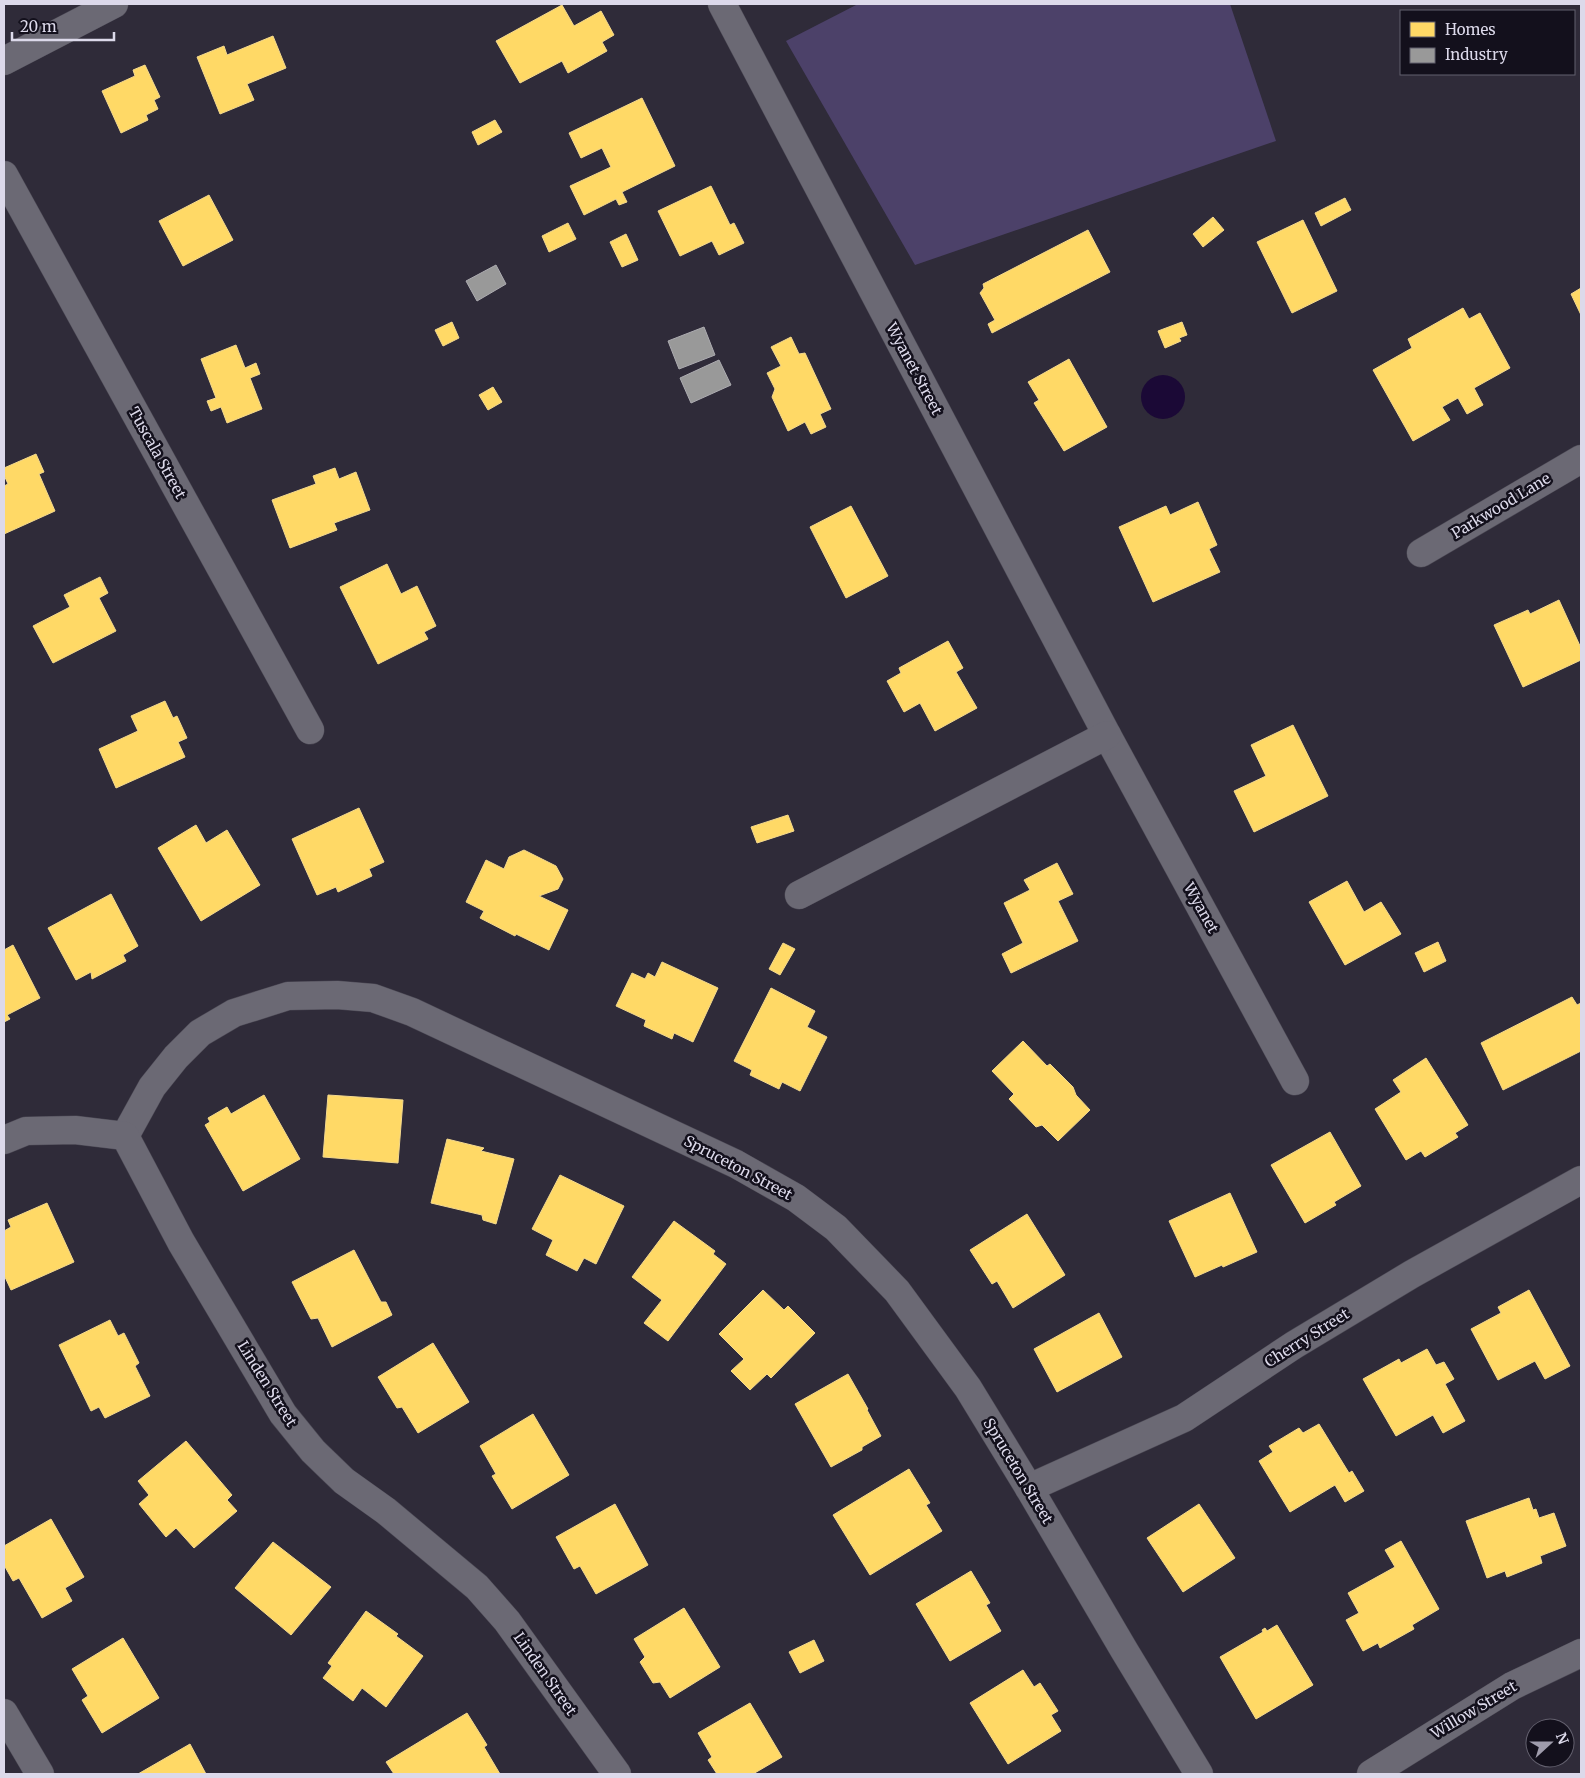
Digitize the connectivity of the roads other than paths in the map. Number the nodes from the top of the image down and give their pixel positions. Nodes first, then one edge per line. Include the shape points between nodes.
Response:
1 (114, 4) edge
2 (722, 4) edge
3 (4, 61) edge
4 (4, 175) edge
5 (1581, 459) edge
6 (1421, 553) dead end
7 (310, 730) dead end
8 (1107, 735) junction
9 (799, 895) dead end
10 (1295, 1081) dead end
11 (125, 1136) junction
12 (4, 1140) edge
13 (1581, 1180) edge
14 (1029, 1488) junction
15 (1581, 1653) edge
16 (4, 1713) edge
17 (40, 1774) edge
18 (617, 1774) edge
19 (1199, 1774) edge
20 (1371, 1774) edge

1 - 3 street
2 - 8 street, Wyanet Street
4 - 7 street, Tuscala Street
5 - 6 street, Parkwood Lane
8 - 9 street
8 - 10 street, Wyanet
11 - 12 street via 75,1130 26,1131
11 - 14 street, Spruceton Street via 152,1087 176,1057 200,1033 234,1013 288,996 337,994 373,998 412,1012 736,1164 796,1198 836,1228 897,1291 968,1388
11 - 18 street, Linden Street via 181,1242 282,1414 344,1481 386,1511 477,1587 507,1621
13 - 14 street, Cherry Street via 1412,1274 1294,1345 1184,1418
14 - 19 street, Spruceton Street
15 - 20 street, Willow Street via 1512,1686
16 - 17 street

